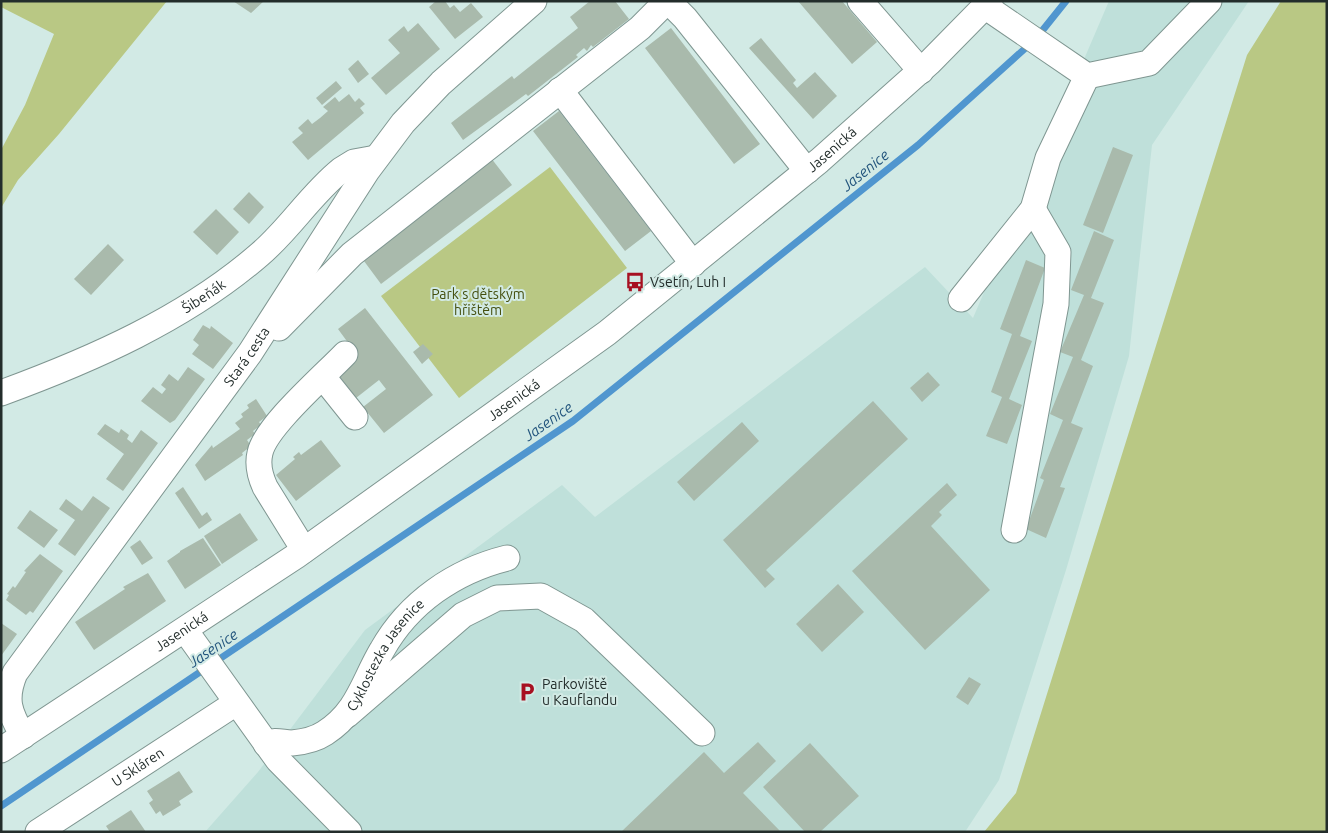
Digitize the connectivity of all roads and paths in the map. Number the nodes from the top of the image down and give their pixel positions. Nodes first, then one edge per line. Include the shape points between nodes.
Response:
1 (534, 1) edge
2 (667, 1) edge
3 (860, 1) edge
4 (1209, 1) edge
5 (988, 4) edge
6 (921, 71) junction
7 (1087, 76) junction
8 (560, 90) junction
9 (376, 158) junction
10 (807, 171) junction
11 (1033, 209) junction
12 (694, 264) junction
13 (961, 299) dead end
14 (259, 339) junction
15 (345, 354) dead end
16 (323, 377) junction
17 (1, 393) edge
18 (355, 416) dead end
19 (1014, 530) dead end
20 (304, 550) junction
21 (507, 558) dead end
22 (191, 639) junction
23 (230, 695) junction
24 (347, 715) junction
25 (702, 734) dead end
26 (23, 736) junction
27 (266, 744) junction
28 (1, 750) edge
29 (38, 832) edge
30 (349, 832) edge

1 - 9 street, Stará cesta via 430,93 402,122
2 - 8 street via 640,28
2 - 10 street via 685,18
3 - 6 street
4 - 7 street via 1149,62
5 - 6 street, Jasenická
5 - 7 street via 1018,29
6 - 10 street, Jasenická
7 - 11 street via 1048,158
8 - 12 street
8 - 14 street via 352,254 275,332
9 - 14 street, Stará cesta
9 - 17 street, Šibeňák via 354,162 340,170 260,255 183,308 120,343 48,376
10 - 12 street, Jasenická
11 - 13 street
11 - 19 street via 1058,252 1056,304
12 - 20 street, Jasenická via 570,360
14 - 26 street, Stará cesta via 15,673 8,702
15 - 16 street
16 - 18 street
16 - 20 street via 265,439 259,458 260,475 265,486
20 - 22 street, Jasenická
21 - 24 street, Cyklostezka Jasenice via 480,565 454,578 425,598 398,624 381,651 364,690
22 - 23 street
22 - 26 street, Jasenická
23 - 27 street
23 - 29 street, U Skláren
24 - 25 street via 463,615 497,598 541,596 584,620
24 - 27 street, Cyklostezka Jasenice via 324,734 309,740 291,743 274,740
26 - 28 street, Jasenická
27 - 30 street

